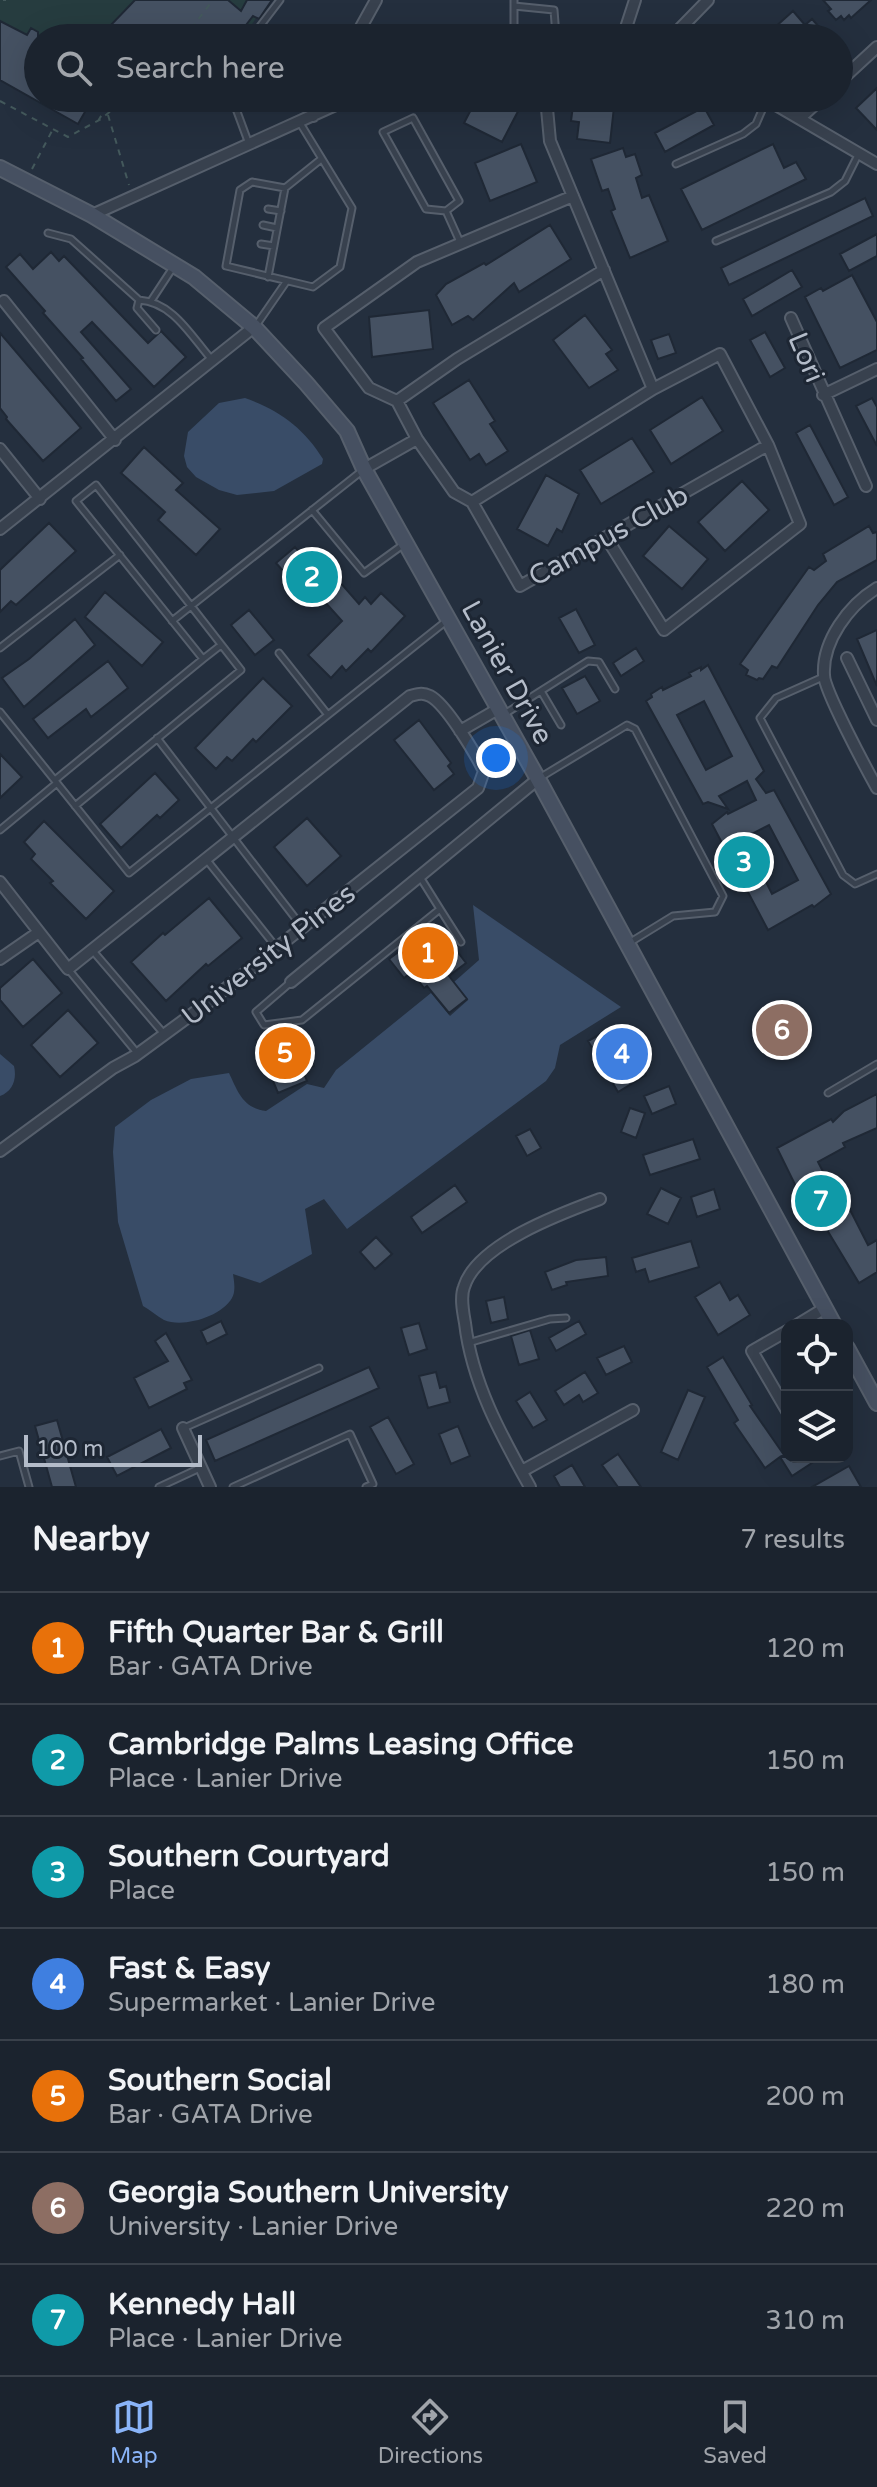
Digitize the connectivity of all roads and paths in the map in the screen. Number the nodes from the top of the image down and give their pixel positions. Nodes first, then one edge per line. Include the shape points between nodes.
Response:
1 (213, 0) edge
2 (280, 0) edge
3 (376, 0) edge
4 (633, 0) edge
5 (708, 0) edge
6 (514, 3) edge
7 (195, 24) edge
8 (262, 24) edge
9 (363, 24) edge
10 (514, 24) edge
11 (555, 24) edge
12 (627, 24) edge
13 (685, 24) edge
14 (877, 47) edge
15 (853, 69) edge
16 (0, 101) edge
17 (103, 112) edge
18 (110, 112) edge
19 (237, 112) edge
20 (315, 112) edge
21 (321, 112) edge
22 (547, 112) edge
23 (760, 112) edge
24 (789, 112) edge
25 (807, 112) edge
26 (107, 114) junction
27 (313, 116) junction
28 (800, 118) junction
29 (98, 121) junction
30 (299, 122) junction
31 (53, 129) junction
32 (249, 144) junction
33 (858, 154) junction
34 (320, 160) junction
35 (676, 164) dead end
36 (877, 164) edge
37 (0, 168) edge
38 (26, 181) junction
39 (285, 188) junction
40 (573, 196) junction
41 (133, 197) junction
42 (237, 203) junction
43 (245, 205) dead end
44 (268, 209) dead end
45 (281, 211) junction
46 (446, 211) junction
47 (92, 215) junction
48 (263, 225) dead end
49 (277, 228) junction
50 (48, 233) dead end
51 (716, 241) dead end
52 (460, 242) junction
53 (261, 244) dead end
54 (274, 246) junction
55 (174, 265) junction
56 (604, 270) junction
57 (268, 277) junction
58 (286, 282) junction
59 (139, 300) junction
60 (4, 301) dead end
61 (151, 301) junction
62 (791, 318) dead end
63 (254, 327) junction
64 (156, 330) dead end
65 (212, 361) junction
66 (877, 369) edge
67 (653, 389) junction
68 (823, 395) junction
69 (397, 401) junction
70 (417, 439) junction
71 (115, 440) junction
72 (768, 445) junction
73 (0, 449) edge
74 (364, 469) junction
75 (866, 486) dead end
76 (40, 499) junction
77 (472, 502) junction
78 (312, 510) junction
79 (0, 529) edge
80 (606, 537) junction
81 (406, 543) junction
82 (120, 555) junction
83 (876, 591) edge
84 (191, 606) junction
85 (449, 619) junction
86 (172, 621) junction
87 (221, 645) junction
88 (0, 648) edge
89 (279, 653) dead end
90 (847, 658) dead end
91 (203, 659) junction
92 (823, 677) junction
93 (615, 689) dead end
94 (541, 691) junction
95 (0, 712) edge
96 (500, 713) junction
97 (328, 715) junction
98 (877, 720) edge
99 (561, 725) dead end
100 (460, 731) junction
101 (157, 738) junction
102 (538, 779) junction
103 (56, 782) junction
104 (877, 788) edge
105 (75, 806) junction
106 (211, 808) junction
107 (0, 830) edge
108 (233, 838) junction
109 (206, 859) junction
110 (877, 874) edge
111 (420, 876) junction
112 (0, 882) edge
113 (440, 909) junction
114 (303, 927) junction
115 (39, 932) junction
116 (461, 942) dead end
117 (628, 943) junction
118 (277, 948) junction
119 (92, 950) junction
120 (0, 959) edge
121 (68, 969) junction
122 (291, 982) joint
123 (164, 1034) junction
124 (138, 1054) junction
125 (877, 1064) edge
126 (828, 1093) dead end
127 (0, 1151) edge
128 (600, 1199) dead end
129 (825, 1308) junction
130 (566, 1318) dead end
131 (807, 1319) edge
132 (831, 1319) edge
133 (781, 1334) edge
134 (467, 1343) junction
135 (853, 1359) edge
136 (319, 1368) dead end
137 (781, 1401) edge
138 (877, 1403) edge
139 (633, 1410) dead end
140 (183, 1428) joint
141 (0, 1456) edge
142 (201, 1468) junction
143 (522, 1471) junction
144 (29, 1487) edge
145 (159, 1487) edge
146 (210, 1487) edge
147 (233, 1487) edge
148 (366, 1487) edge
149 (530, 1487) edge

1 - 7 path
2 - 8 lane
3 - 9 street
4 - 12 street
5 - 13 street
6 - 10 lane
6 - 11 lane via 554,10
14 - 15 street
16 - 31 path
17 - 29 path
18 - 26 path
19 - 32 lane
20 - 27 street
21 - 27 street
22 - 40 street via 550,141
23 - 35 lane via 756,124 743,134
24 - 28 street
25 - 28 street
26 - 29 path
26 - 41 path
27 - 30 street
28 - 33 street
29 - 31 path via 68,137
30 - 32 street
30 - 34 lane
31 - 38 path
32 - 41 street
33 - 36 street
33 - 51 lane via 845,181 831,192
34 - 39 lane
34 - 58 lane via 352,208 340,267 313,287
37 - 38 street, Lanier Drive
38 - 47 street, Lanier Drive
39 - 42 lane via 252,182 240,190
39 - 45 lane
40 - 52 street
40 - 56 street
41 - 47 street
42 - 43 lane
42 - 57 lane via 235,239 226,266
44 - 45 lane
45 - 49 lane
46 - 46 lane via 426,209 383,132 413,118 459,201
46 - 52 lane
47 - 55 street, Lanier Drive
48 - 49 lane
49 - 54 lane
50 - 59 lane via 71,239
52 - 69 street via 417,262 324,328 369,388
53 - 54 lane
54 - 57 lane
55 - 61 lane
55 - 63 street, Lanier Drive
56 - 67 street
56 - 69 street
57 - 58 lane
58 - 63 lane
59 - 61 lane
59 - 64 lane via 137,308
60 - 71 street
61 - 65 lane via 166,307
62 - 68 street, Lori
63 - 65 street
63 - 74 street, Lanier Drive via 347,431
65 - 71 street
66 - 68 street
67 - 72 street via 720,354
67 - 77 street
68 - 75 street, Lori
69 - 70 street, Campus Club
70 - 74 street
70 - 77 street, Campus Club via 454,492
71 - 76 street
72 - 80 street, Campus Club
72 - 80 street via 800,524 664,630
73 - 76 street
74 - 78 lane
74 - 81 street, Lanier Drive
76 - 79 street
77 - 80 street, Campus Club via 520,586
78 - 81 lane via 364,573
78 - 84 lane
81 - 85 street, Lanier Drive
82 - 84 lane via 76,501 96,485
82 - 86 lane
82 - 88 lane
83 - 92 street via 864,596 843,620 829,643
84 - 86 lane
84 - 87 lane
85 - 96 street, Lanier Drive
85 - 97 lane
86 - 91 lane
87 - 91 lane
87 - 101 lane via 241,670
89 - 97 lane
90 - 98 street
91 - 103 lane
92 - 104 street
92 - 110 lane via 776,698 760,718 843,875 855,884
93 - 94 lane via 599,662 588,661
94 - 96 lane
94 - 99 lane
95 - 103 lane
96 - 100 street
96 - 102 street, Lanier Drive
97 - 106 lane
100 - 108 street, University Pines via 433,697 410,696
100 - 114 street, University Pines via 484,771 478,788
101 - 105 lane
101 - 106 lane
102 - 111 street
102 - 117 street, Lanier Drive
102 - 117 lane via 609,734 627,725 635,729 723,896 715,912 673,916
103 - 105 lane
103 - 107 lane
105 - 106 lane via 129,873
106 - 108 lane
108 - 109 street, University Pines
108 - 114 lane
109 - 118 lane
109 - 119 street, University Pines
111 - 113 lane
111 - 122 street
112 - 115 street
113 - 116 lane
113 - 122 lane via 302,1020 264,1025 256,1012
114 - 118 street, University Pines
115 - 120 street
115 - 121 street
117 - 129 street, Lanier Drive
118 - 123 street, University Pines
119 - 121 street, University Pines
119 - 123 lane
121 - 124 lane
123 - 124 street, University Pines
124 - 127 street, University Pines
125 - 126 lane
128 - 134 street via 498,1247 479,1263 464,1287
129 - 131 street
129 - 132 street, Lanier Drive
130 - 134 lane
133 - 137 street via 752,1351
134 - 143 street via 480,1392
135 - 138 street
136 - 140 lane
139 - 143 street
140 - 142 street
141 - 144 lane via 19,1451
142 - 145 lane
142 - 146 street
143 - 149 street
147 - 148 lane via 350,1434 373,1484

